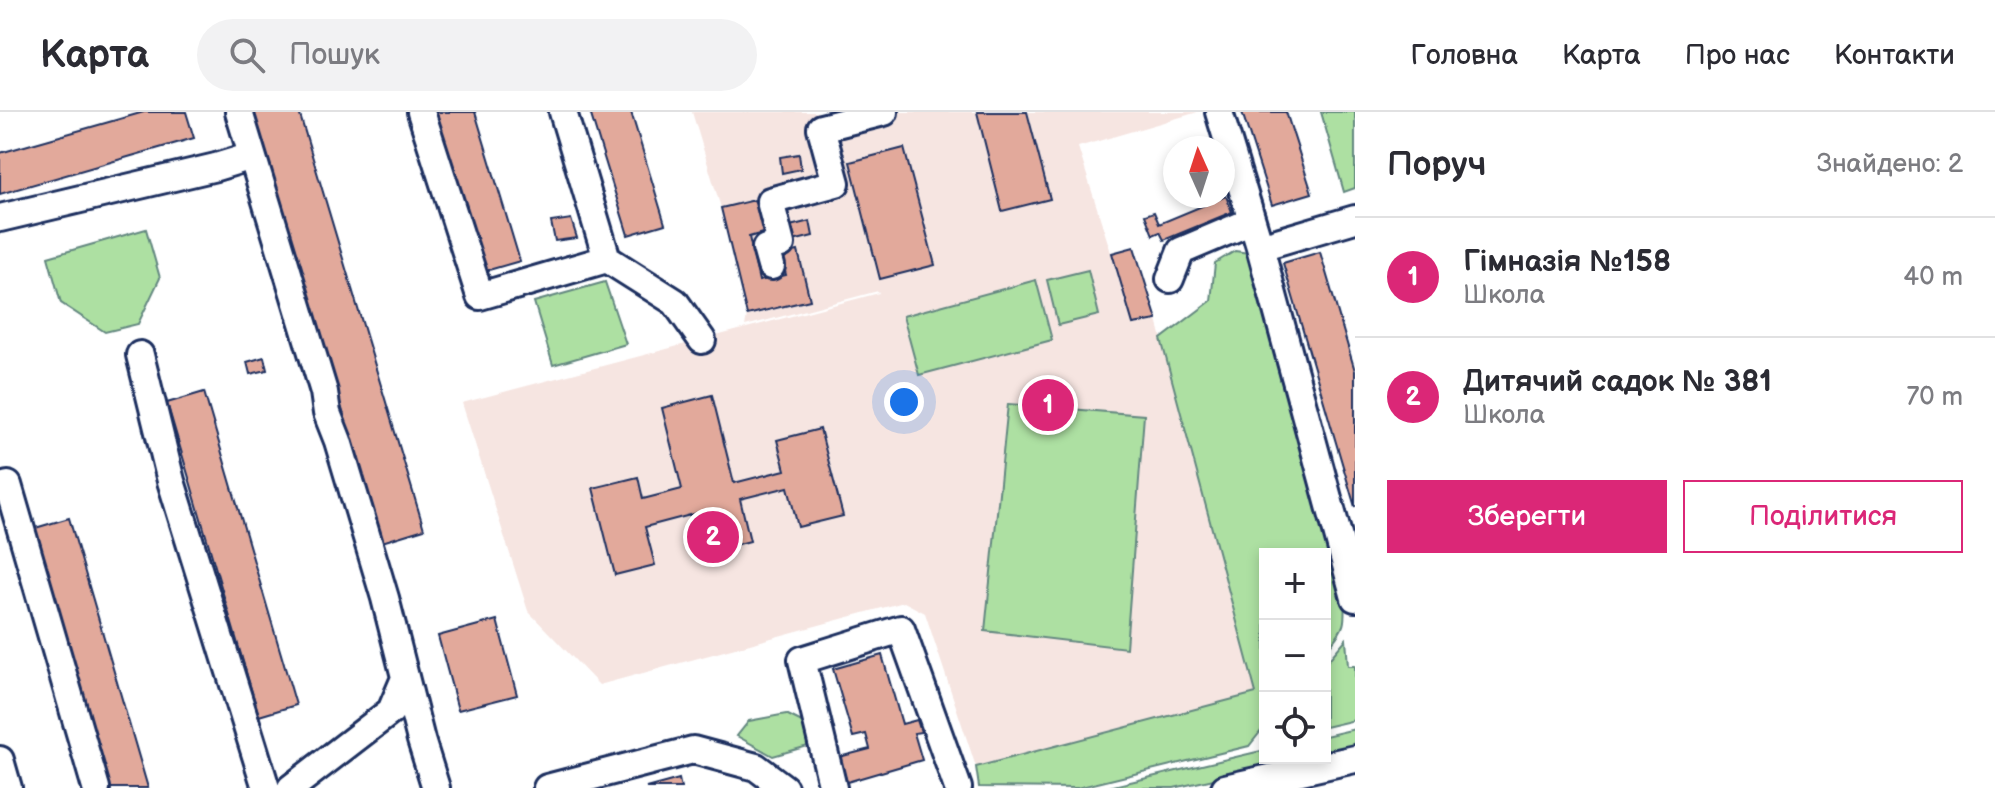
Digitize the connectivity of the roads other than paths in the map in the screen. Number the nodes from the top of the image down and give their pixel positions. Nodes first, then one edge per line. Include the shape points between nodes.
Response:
1 (239, 112) edge
2 (421, 112) edge
3 (563, 112) edge
4 (884, 112) edge
5 (1219, 112) edge
6 (818, 120) edge
7 (252, 156) junction
8 (0, 218) edge
9 (1355, 219) edge
10 (1252, 221) junction
11 (1260, 247) junction
12 (607, 259) junction
13 (771, 266) dead end
14 (1170, 279) dead end
15 (702, 340) dead end
16 (140, 355) dead end
17 (0, 487) edge
18 (1355, 598) edge
19 (405, 678) junction
20 (1355, 759) edge
21 (0, 760) edge
22 (603, 781) edge
23 (1296, 781) edge
24 (8, 788) edge
25 (96, 788) edge
26 (266, 788) edge
27 (291, 788) edge
28 (436, 788) edge
29 (547, 788) edge
30 (784, 788) edge
31 (833, 788) edge
32 (958, 788) edge
33 (1225, 788) edge

1 - 7 lane
2 - 12 lane via 480,296
3 - 12 lane
4 - 6 lane
5 - 10 lane
6 - 13 lane via 836,183 770,201 781,244 766,248
7 - 8 lane
7 - 19 lane
9 - 11 lane
10 - 11 lane
10 - 14 lane via 1181,251
11 - 18 lane
12 - 15 lane via 675,302
16 - 26 lane via 171,481
17 - 25 lane via 8,485
19 - 27 lane via 391,711
19 - 28 lane
20 - 23 lane
21 - 24 lane
22 - 29 lane
22 - 30 lane via 693,750 756,767
23 - 33 lane
31 - 32 lane via 802,660 901,629

